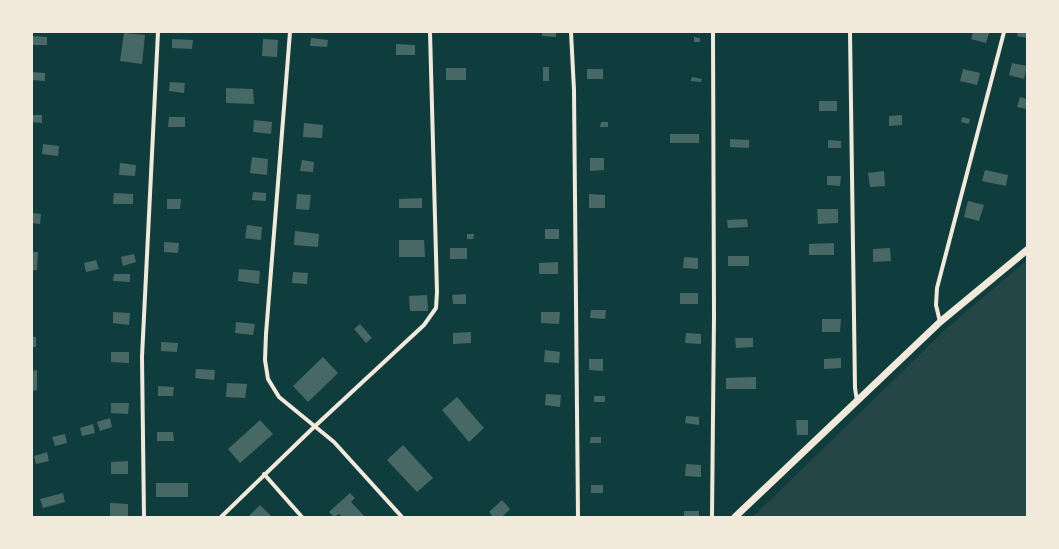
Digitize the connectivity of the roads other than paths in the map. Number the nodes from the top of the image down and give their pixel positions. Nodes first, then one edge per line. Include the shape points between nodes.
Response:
1 (158, 32) edge
2 (290, 32) edge
3 (430, 32) edge
4 (572, 32) edge
5 (713, 32) edge
6 (850, 32) edge
7 (1004, 32) edge
8 (1027, 250) edge
9 (940, 322) junction
10 (857, 401) junction
11 (314, 427) junction
12 (264, 474) junction
13 (144, 517) edge
14 (221, 517) edge
15 (302, 517) edge
16 (402, 517) edge
17 (578, 517) edge
18 (712, 517) edge
19 (735, 517) edge

1 - 13 street via 142,357
2 - 11 street via 265,360 268,379 279,397
3 - 11 street via 436,308 424,325
4 - 17 street
5 - 18 street
6 - 10 street
7 - 9 street via 937,288 936,305
8 - 9 street
9 - 10 street
10 - 19 street
11 - 12 street
11 - 16 street via 334,442
12 - 14 street
12 - 15 street

